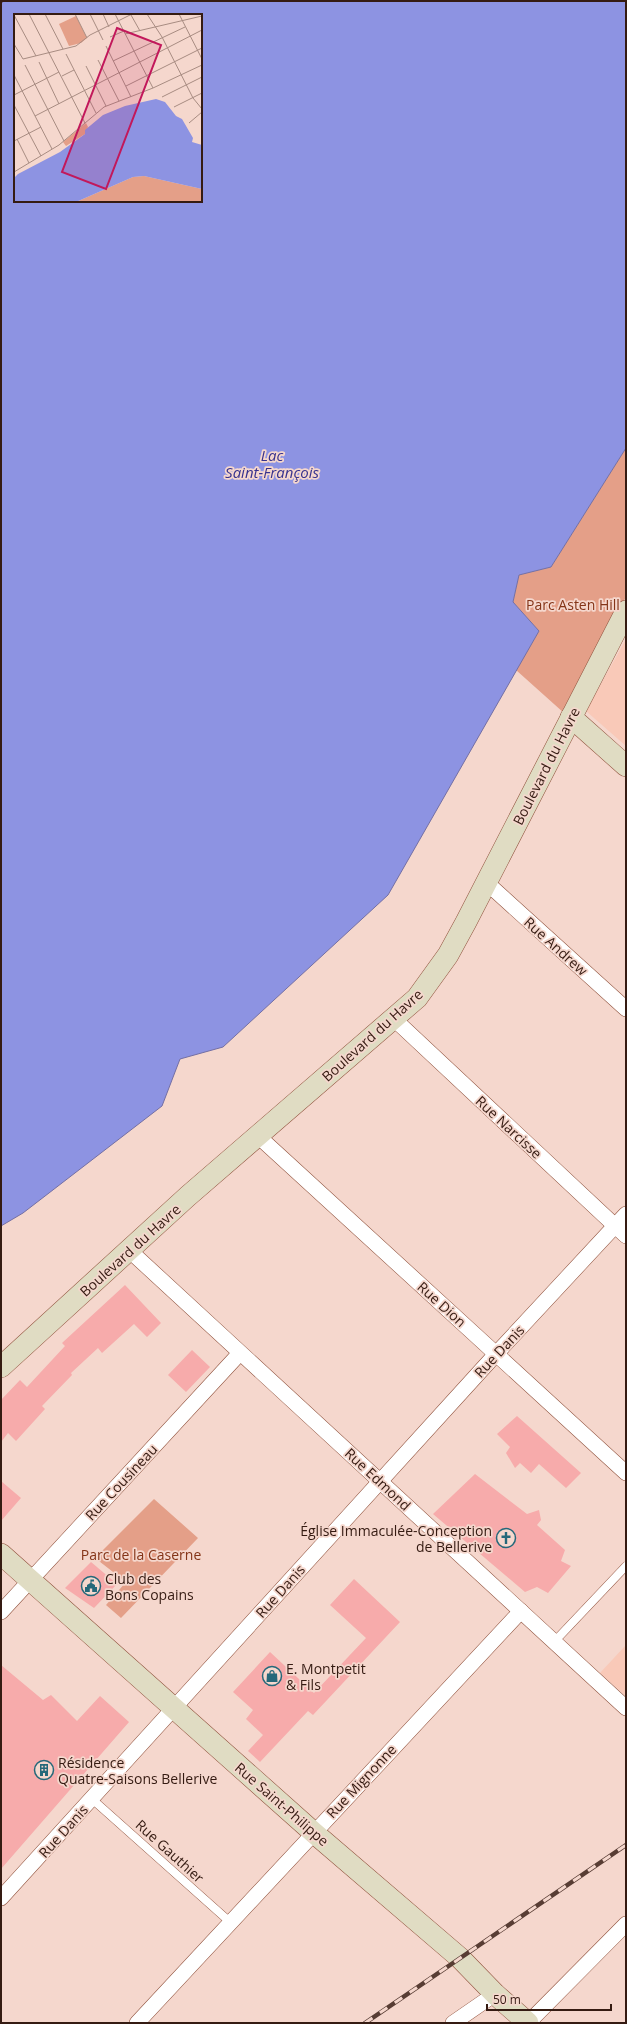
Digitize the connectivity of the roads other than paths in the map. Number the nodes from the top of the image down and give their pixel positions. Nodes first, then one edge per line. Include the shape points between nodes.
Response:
1 (626, 611) edge
2 (571, 716) junction
3 (626, 766) edge
4 (487, 883) junction
5 (626, 1008) edge
6 (393, 1018) junction
7 (258, 1136) junction
8 (626, 1214) edge
9 (621, 1231) edge
10 (129, 1250) junction
11 (240, 1352) junction
12 (496, 1354) junction
13 (1, 1367) edge
14 (626, 1473) edge
15 (380, 1481) junction
16 (1, 1554) edge
17 (626, 1566) edge
18 (30, 1580) junction
19 (521, 1611) junction
20 (1, 1612) edge
21 (554, 1642) junction
22 (174, 1708) junction
23 (626, 1708) edge
24 (92, 1799) junction
25 (313, 1832) junction
26 (1, 1898) edge
27 (230, 1922) junction
28 (626, 1924) edge
29 (495, 1994) junction
30 (137, 2023) edge
31 (453, 2023) edge
32 (528, 2023) edge

1 - 2 street, Boulevard du Havre
2 - 3 street
2 - 4 street, Boulevard du Havre
4 - 5 street, Rue Andrew
4 - 6 street, Boulevard du Havre via 448,955 418,998
6 - 7 street, Boulevard du Havre
6 - 9 street, Rue Narcisse
7 - 10 street, Boulevard du Havre
7 - 12 street, Rue Dion
8 - 9 street, Rue Danis
9 - 12 street, Rue Danis
10 - 11 street, Rue Edmond
10 - 13 street, Boulevard du Havre
11 - 15 street, Rue Edmond
11 - 18 street, Rue Cousineau
12 - 14 street, Rue Dion
12 - 15 street, Rue Danis
15 - 19 street, Rue Edmond
15 - 22 street, Rue Danis
16 - 18 street, Rue Saint-Philippe
17 - 21 lane
18 - 20 street, Rue Cousineau
18 - 22 street, Rue Saint-Philippe
19 - 21 street, Rue Edmond
19 - 25 street, Rue Mignonne
21 - 23 street, Rue Edmond
22 - 24 street, Rue Danis
22 - 25 street, Rue Saint-Philippe
24 - 26 street, Rue Danis
24 - 27 lane, Rue Gauthier
25 - 27 street, Rue Mignonne
25 - 29 street, Rue Saint-Philippe via 460,1958
27 - 30 street, Rue Mignonne
28 - 32 street
29 - 31 street
29 - 32 street, Rue Saint-Philippe

